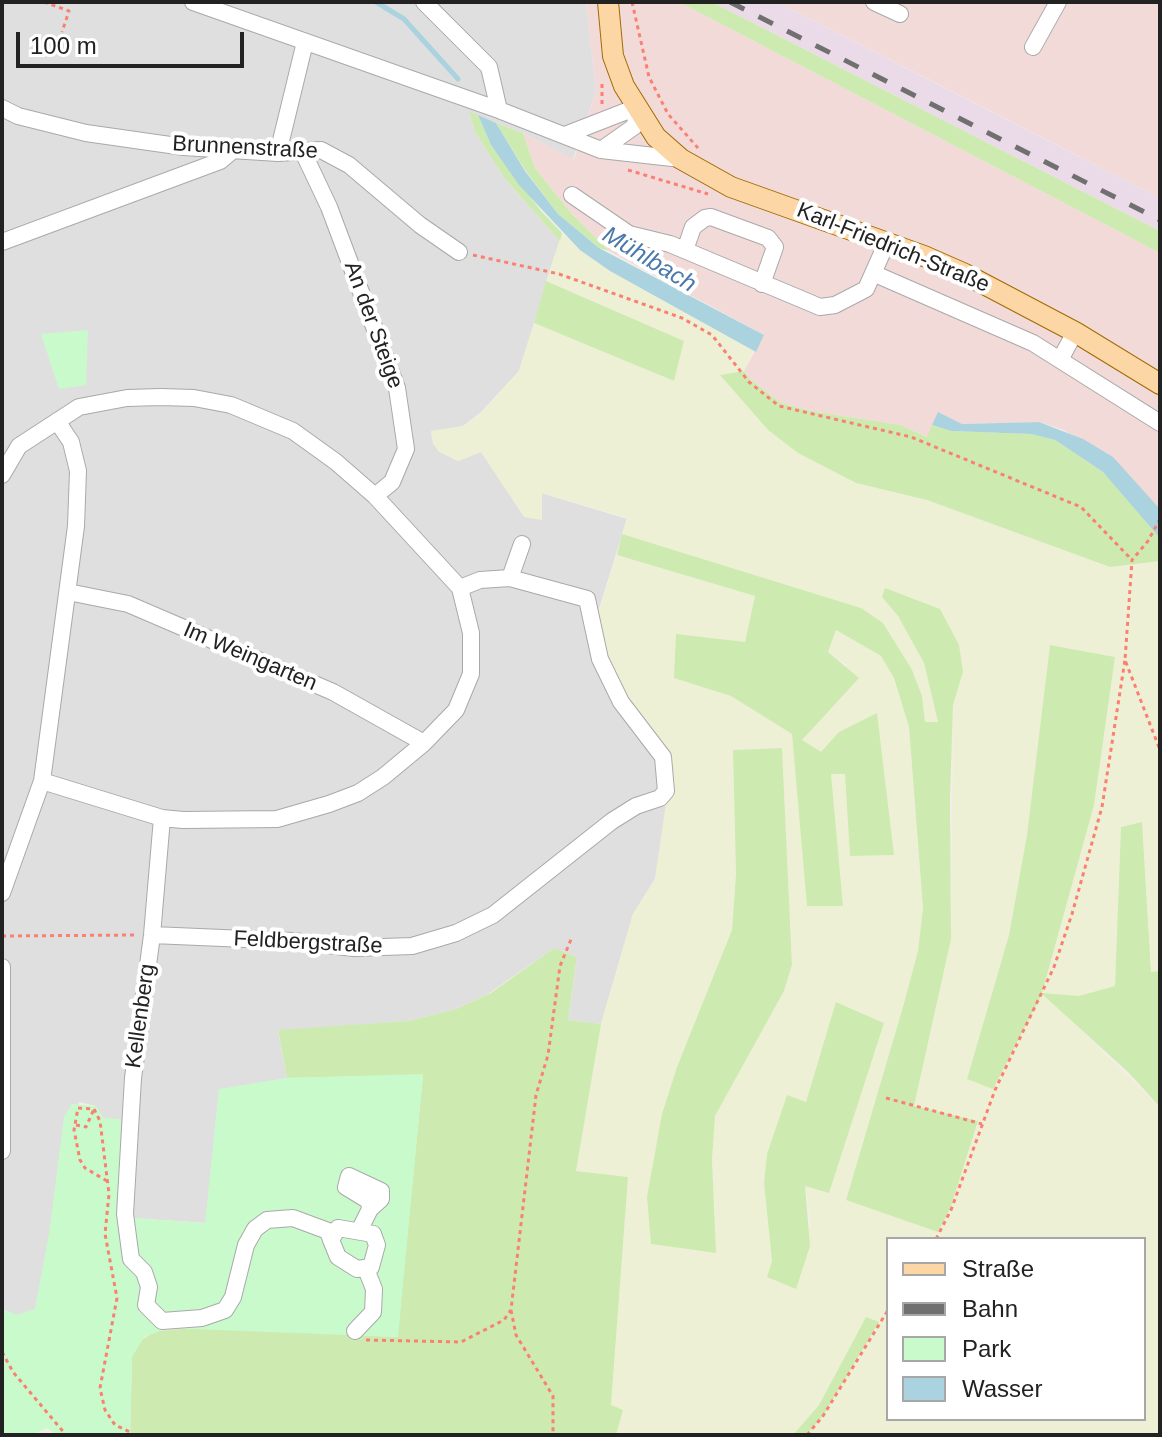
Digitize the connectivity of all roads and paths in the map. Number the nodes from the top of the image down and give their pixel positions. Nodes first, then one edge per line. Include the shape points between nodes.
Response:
1 (44, 2) edge
2 (193, 2) edge
3 (424, 2) edge
4 (608, 2) edge
5 (632, 2) edge
6 (874, 2) edge
7 (1058, 2) edge
8 (900, 14) dead end
9 (62, 32) dead end
10 (305, 42) junction
11 (1033, 47) dead end
12 (604, 92) dead end
13 (637, 107) junction
14 (2, 108) edge
15 (499, 110) junction
16 (598, 113) dead end
17 (565, 135) junction
18 (601, 150) junction
19 (232, 151) junction
20 (303, 152) junction
21 (278, 153) junction
22 (703, 154) dead end
23 (681, 159) junction
24 (572, 195) dead end
25 (2, 242) edge
26 (887, 242) junction
27 (685, 250) junction
28 (459, 252) joint
29 (875, 274) junction
30 (762, 284) junction
31 (1075, 332) junction
32 (1060, 360) junction
33 (1160, 384) edge
34 (57, 421) junction
35 (1160, 423) edge
36 (2, 475) edge
37 (375, 496) junction
38 (1160, 519) edge
39 (522, 544) dead end
40 (1132, 560) junction
41 (510, 578) junction
42 (460, 588) junction
43 (68, 592) junction
44 (1125, 660) junction
45 (424, 743) junction
46 (1160, 750) edge
47 (42, 781) junction
48 (162, 818) junction
49 (2, 893) edge
50 (152, 935) junction
51 (2, 936) edge
52 (572, 937) dead end
53 (1160, 943) edge
54 (1160, 954) edge
55 (2, 967) edge
56 (886, 1098) dead end
57 (94, 1109) junction
58 (982, 1124) junction
59 (76, 1125) junction
60 (2, 1151) edge
61 (107, 1181) junction
62 (370, 1209) dead end
63 (360, 1229) junction
64 (937, 1237) edge
65 (331, 1240) junction
66 (366, 1269) junction
67 (511, 1310) junction
68 (886, 1313) edge
69 (355, 1331) joint
70 (2, 1352) edge
71 (132, 1433) edge
72 (66, 1435) edge
73 (553, 1435) edge
74 (807, 1435) edge

1 - 9 path via 69,11
2 - 10 street
3 - 15 street via 489,67
4 - 13 main road, Karl-Friedrich-Straße via 613,56
5 - 22 path via 649,77 668,114
6 - 8 street
7 - 11 street
10 - 15 street
10 - 21 street
12 - 16 path
13 - 17 street
13 - 18 street via 635,126
13 - 23 main road, Karl-Friedrich-Straße via 656,137
14 - 19 street, Brunnenstraße via 86,133
15 - 17 street
17 - 18 street
18 - 23 street
19 - 21 street, Brunnenstraße
19 - 25 street via 220,161
20 - 21 street, Brunnenstraße
20 - 28 street, Brunnenstraße via 321,150 349,165
20 - 37 street, An der Steige via 397,388 406,449 392,482
23 - 26 main road, Karl-Friedrich-Straße via 731,187
24 - 27 street via 629,234
26 - 29 street
26 - 31 main road, Karl-Friedrich-Straße via 965,274
27 - 30 street
27 - 30 street via 693,227 711,217 768,238 775,247
28 - 40 path via 559,274 682,318 712,335 749,382 779,406 911,437 1081,507
29 - 30 street via 853,298 820,307
29 - 32 street via 970,313
31 - 32 street
31 - 33 main road, Karl-Friedrich-Straße
32 - 35 street
34 - 36 street via 19,446
34 - 37 street via 79,407 127,398 194,398 231,405 293,431
34 - 43 street via 71,442 78,471
37 - 42 street
38 - 40 path
39 - 41 street
40 - 44 path
41 - 42 street
41 - 50 street, Feldbergstraße via 587,599 600,659 634,721 663,757 666,791 660,798 612,821 493,915 412,946 354,948
42 - 45 street via 471,633 471,674 456,710
43 - 45 street, Im Weingarten via 128,604 333,692
43 - 47 street
44 - 46 path
44 - 58 path via 1102,807 1072,914 1054,967
45 - 48 street via 358,793 277,819
47 - 48 street
47 - 49 street
48 - 50 street, Kellenberg
50 - 51 path
50 - 65 street, Kellenberg via 133,1078 125,1214 131,1259 149,1287 146,1305 162,1321 225,1310 246,1245 267,1220 293,1218 328,1231
52 - 67 path via 560,966 548,1055 536,1095
53 - 54 path
55 - 60 street
56 - 58 path
57 - 59 path via 86,1127
57 - 59 path via 78,1108
57 - 61 path
58 - 64 path
59 - 61 path via 80,1160
61 - 71 path via 105,1234 117,1298 100,1388 115,1425
62 - 63 street
63 - 65 street via 338,1228
63 - 66 street via 373,1234 377,1245
65 - 66 street via 343,1262
66 - 69 street via 374,1289 373,1312
67 - 69 path via 504,1320 461,1342 367,1341
67 - 73 path via 516,1335 553,1396
68 - 74 path
70 - 72 path

